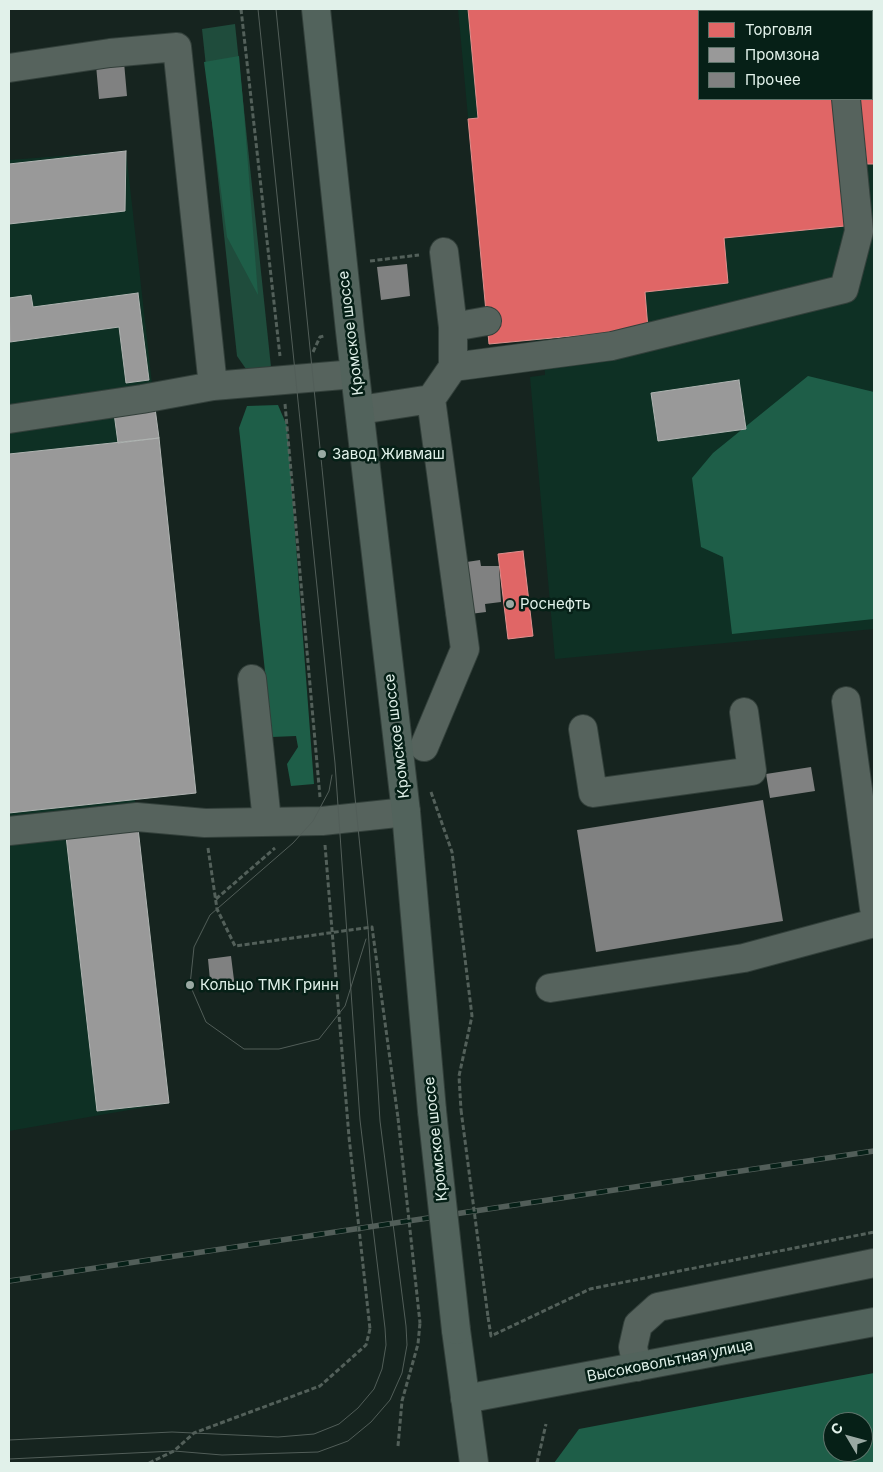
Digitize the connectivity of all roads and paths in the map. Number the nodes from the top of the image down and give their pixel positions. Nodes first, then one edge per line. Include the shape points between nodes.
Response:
1 (241, 9) edge
2 (316, 9) edge
3 (9, 68) edge
4 (846, 100) edge
5 (444, 252) joint
6 (370, 261) dead end
7 (487, 321) dead end
8 (453, 327) junction
9 (454, 367) junction
10 (355, 374) junction
11 (283, 380) junction
12 (213, 386) junction
13 (431, 399) junction
14 (360, 410) junction
15 (9, 419) edge
16 (252, 679) dead end
17 (846, 701) dead end
18 (744, 712) dead end
19 (583, 729) dead end
20 (424, 747) joint
21 (406, 812) junction
22 (267, 821) junction
23 (311, 821) junction
24 (205, 822) junction
25 (9, 831) edge
26 (216, 900) junction
27 (874, 908) edge
28 (874, 923) edge
29 (333, 932) junction
30 (550, 988) dead end
31 (874, 1263) edge
32 (874, 1322) edge
33 (491, 1336) dead end
34 (637, 1367) junction
35 (465, 1399) junction
36 (546, 1424) dead end
37 (398, 1446) dead end
38 (149, 1463) edge
39 (474, 1463) edge
40 (537, 1463) edge

1 - 11 path
2 - 10 main road, Кромское шоссе
3 - 12 lane via 177,47
4 - 9 lane via 859,230 844,289 612,346
5 - 6 path
5 - 8 lane
7 - 8 lane
8 - 9 lane
9 - 13 lane
10 - 11 lane
10 - 14 main road, Кромское шоссе
11 - 12 lane
11 - 23 path
12 - 15 lane
13 - 14 lane
13 - 20 lane via 465,649
14 - 21 main road, Кромское шоссе
16 - 22 lane
17 - 27 lane
18 - 19 lane via 752,771 593,793
20 - 33 path, bridge via 428,783 452,852 472,1016 459,1076
21 - 23 lane
21 - 35 main road, Кромское шоссе, bridge via 432,1112
22 - 23 lane
22 - 24 lane
23 - 26 path
23 - 29 path
24 - 25 lane via 137,817
24 - 26 path
26 - 29 path via 217,909 235,946
28 - 30 lane via 744,958
29 - 37 path, bridge via 372,927 398,1118 420,1323 418,1344 402,1401
29 - 38 path, bridge via 349,1137 370,1330 366,1345 320,1386 194,1433 174,1451
31 - 34 lane via 658,1307 638,1324 634,1347
32 - 34 main road, Высоковольтная улица
34 - 35 main road, Высоковольтная улица
35 - 39 main road, Кромское шоссе
36 - 40 path

